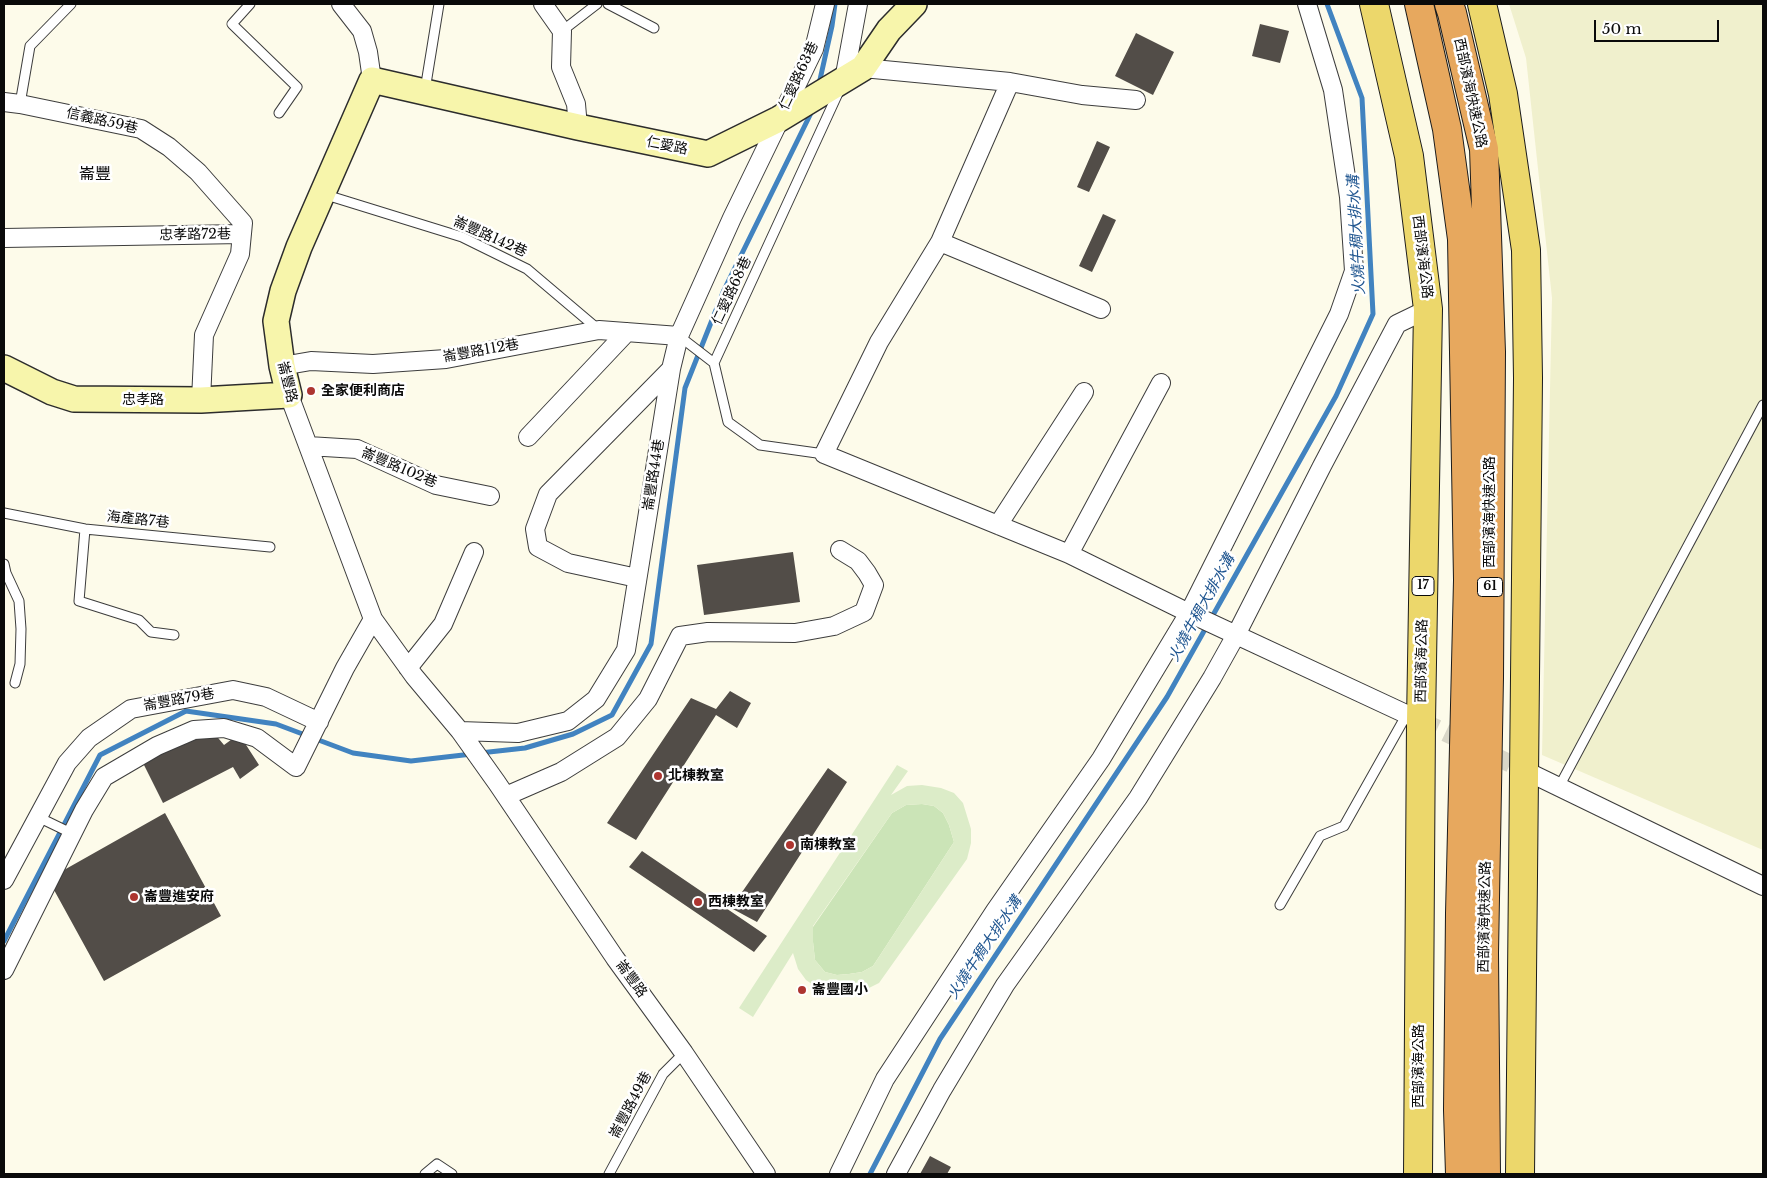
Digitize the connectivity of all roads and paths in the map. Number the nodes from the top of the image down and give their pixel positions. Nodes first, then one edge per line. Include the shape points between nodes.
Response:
1 (71, 4) edge
2 (250, 4) edge
3 (341, 4) edge
4 (440, 4) edge
5 (543, 4) edge
6 (597, 4) edge
7 (608, 4) edge
8 (825, 4) edge
9 (858, 4) edge
10 (914, 4) edge
11 (1307, 4) edge
12 (1374, 4) edge
13 (1419, 4) edge
14 (1448, 4) edge
15 (1486, 8) edge
16 (654, 28) dead end
17 (562, 31) junction
18 (854, 74) junction
19 (372, 80) junction
20 (1010, 82) junction
21 (424, 91) junction
22 (1136, 100) dead end
23 (12, 103) edge
24 (279, 113) dead end
25 (778, 119) junction
26 (578, 127) junction
27 (323, 194) junction
28 (242, 234) junction
29 (4, 238) edge
30 (940, 242) junction
31 (1101, 309) dead end
32 (1428, 309) junction
33 (599, 330) junction
34 (627, 332) junction
35 (679, 336) junction
36 (714, 364) junction
37 (282, 366) junction
38 (4, 368) edge
39 (671, 368) junction
40 (1161, 383) dead end
41 (1084, 392) dead end
42 (289, 395) junction
43 (200, 400) junction
44 (1763, 405) edge
45 (528, 437) dead end
46 (308, 446) junction
47 (824, 454) junction
48 (490, 496) dead end
49 (4, 513) edge
50 (998, 525) junction
51 (85, 529) junction
52 (270, 547) dead end
53 (840, 550) dead end
54 (474, 552) dead end
55 (1069, 554) junction
56 (4, 564) edge
57 (637, 578) junction
58 (1189, 613) junction
59 (373, 619) junction
60 (174, 635) dead end
61 (1236, 635) junction
62 (408, 668) junction
63 (15, 683) dead end
64 (1414, 717) junction
65 (319, 722) junction
66 (463, 736) junction
67 (1524, 770) junction
68 (1559, 787) junction
69 (502, 790) junction
70 (38, 817) junction
71 (72, 833) junction
72 (4, 880) edge
73 (1763, 886) edge
74 (1280, 905) dead end
75 (4, 970) edge
76 (684, 1053) junction
77 (425, 1174) edge
78 (452, 1174) edge
79 (609, 1174) edge
80 (766, 1174) edge
81 (839, 1174) edge
82 (896, 1174) edge
83 (1418, 1174) edge
84 (1460, 1174) edge
85 (1486, 1174) edge
86 (1520, 1174) edge

1 - 23 lane via 30,46
2 - 24 lane via 232,24 297,87
3 - 19 street via 362,31
4 - 21 lane
5 - 17 street
6 - 17 lane
7 - 16 lane
8 - 25 street, 仁愛路63巷 via 814,49
9 - 18 street
10 - 18 street, 仁愛路
11 - 58 street via 1333,90 1350,197 1354,271 1339,314
12 - 32 main road, 西部濱海公路 / 17 via 1410,156
13 - 84 highway, 西部濱海快速公路 / 61 via 1447,129 1462,239 1468,580 1459,982
14 - 85 highway, 西部濱海快速公路 / 61 via 1484,148 1491,352 1484,953
15 - 67 main road via 1503,94 1526,250
17 - 26 street via 562,67 576,104
18 - 20 street
18 - 25 street, 仁愛路
18 - 36 lane, 仁愛路68巷
19 - 21 street, 仁愛路
19 - 27 street, 崙豐路
20 - 22 street via 1082,96
20 - 30 street
21 - 26 street, 仁愛路
23 - 28 street, 信義路59巷 via 141,129 198,172 243,223
25 - 26 street, 仁愛路 via 708,154
25 - 35 street, 崙豐路44巷
27 - 33 lane, 崙豐路142巷 via 462,237 527,269
27 - 37 street, 崙豐路 via 283,291 276,321
28 - 29 street, 忠孝路72巷
28 - 43 street, 忠孝路72巷 via 240,254 204,335
30 - 31 street
30 - 47 street via 879,342
32 - 61 street via 1397,324
32 - 64 main road, 西部濱海公路 / 17
33 - 34 street, 崙豐路112巷
33 - 37 street, 崙豐路112巷 via 446,359 373,364 311,362
34 - 35 street, 崙豐路112巷
34 - 45 street
35 - 36 lane
35 - 39 street, 崙豐路44巷
36 - 47 lane via 728,422 760,445
37 - 42 street, 崙豐路
38 - 43 street, 忠孝路 via 52,392 74,399
39 - 57 street, 崙豐路44巷
39 - 57 street via 548,494 535,529 538,547 568,563
40 - 55 street
41 - 50 street
42 - 43 street, 忠孝路
42 - 46 street, 崙豐路
44 - 68 lane
46 - 48 street, 崙豐路102巷 via 357,449 436,485
46 - 59 street, 崙豐路
47 - 50 street
49 - 51 lane, 海產路7巷
50 - 55 street
51 - 52 lane, 海產路7巷
51 - 60 lane via 79,601 139,620 152,632
53 - 69 street via 858,561 874,585 864,612 834,626 794,633 708,632 680,636 648,700 617,737 561,772
54 - 62 street via 443,624
55 - 58 street
56 - 63 lane via 20,611 20,664
57 - 66 street, 崙豐路44巷 via 626,650 596,699 568,721 518,734
58 - 61 street
58 - 81 street via 1101,759 995,911 885,1080
59 - 62 street, 崙豐路
59 - 65 street
61 - 64 street
61 - 82 street via 1138,798 1005,985
62 - 66 street, 崙豐路
64 - 74 lane via 1344,826 1320,836
64 - 83 main road, 西部濱海公路 / 17
65 - 70 street, 崙豐路79巷 via 266,697 233,690 131,709 88,738 68,763
65 - 71 street via 296,767 257,738 224,728 194,730 157,746 104,777
66 - 69 street, 崙豐路
67 - 68 street
67 - 86 main road
68 - 73 street
69 - 76 street, 崙豐路 via 615,958
70 - 71 lane
70 - 72 street, 崙豐路79巷
71 - 75 street
76 - 79 lane, 崙豐路49巷 via 663,1074
76 - 80 street, 崙豐路
77 - 78 lane via 438,1164

